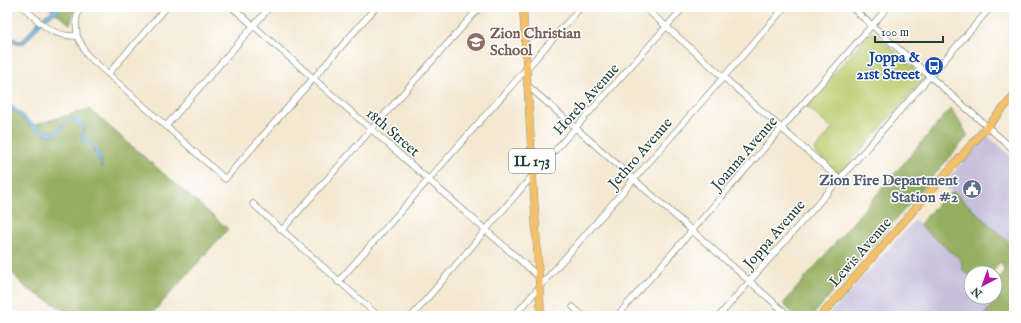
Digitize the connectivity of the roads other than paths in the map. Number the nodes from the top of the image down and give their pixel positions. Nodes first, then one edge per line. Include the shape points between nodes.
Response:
1 (23, 7) edge
2 (80, 7) edge
3 (166, 7) edge
4 (232, 7) edge
5 (270, 7) edge
6 (376, 7) edge
7 (480, 7) edge
8 (522, 7) edge
9 (581, 7) edge
10 (644, 7) edge
11 (684, 7) edge
12 (785, 7) edge
13 (851, 7) edge
14 (888, 7) edge
15 (991, 7) edge
16 (872, 25) junction
17 (254, 26) junction
18 (666, 26) junction
19 (77, 36) junction
20 (526, 69) junction
21 (108, 74) junction
22 (930, 76) junction
23 (724, 77) junction
24 (313, 78) junction
25 (527, 86) junction
26 (1014, 96) edge
27 (166, 126) junction
28 (987, 127) junction
29 (576, 128) junction
30 (782, 128) junction
31 (371, 129) junction
32 (1014, 150) edge
33 (533, 176) junction
34 (634, 179) junction
35 (839, 179) junction
36 (429, 180) junction
37 (253, 204) dead end
38 (282, 230) junction
39 (486, 230) junction
40 (692, 231) junction
41 (538, 276) junction
42 (749, 281) junction
43 (338, 282) junction
44 (539, 287) junction
45 (573, 307) dead end
46 (378, 316) edge
47 (412, 316) edge
48 (514, 316) edge
49 (541, 316) edge
50 (583, 316) edge
51 (617, 316) edge
52 (719, 316) edge
53 (789, 316) edge
54 (821, 316) edge

1 - 19 street via 51,32
2 - 19 street via 76,20
3 - 21 street
4 - 17 street, 18th Street
5 - 17 street
6 - 24 street
7 - 31 street
8 - 20 main road, IL 173
9 - 20 street
10 - 18 street
11 - 18 street, Horeb Avenue
12 - 23 street, Jethro Avenue
13 - 16 street
14 - 16 street, Joanna Avenue
15 - 22 street, Joppa Avenue
16 - 22 street
16 - 30 street, Joanna Avenue
17 - 24 street, 18th Street
17 - 27 street
18 - 23 street
18 - 29 street, Horeb Avenue
19 - 21 street via 83,50
20 - 25 main road, IL 173
20 - 36 street
21 - 27 street
22 - 28 street
22 - 35 street, Joppa Avenue
23 - 30 street
23 - 34 street, Jethro Avenue
24 - 27 street via 225,178
24 - 31 street, 18th Street
25 - 29 street
25 - 33 main road, IL 173
26 - 28 main road, Lewis Avenue
28 - 32 street
28 - 54 main road, Lewis Avenue
29 - 33 street, Horeb Avenue
29 - 34 street
30 - 35 street
30 - 40 street, Joanna Avenue
31 - 36 street, 18th Street
31 - 38 street
33 - 39 street, Horeb Avenue
33 - 41 main road, IL 173
34 - 40 street
34 - 44 street, Jethro Avenue
35 - 42 street, Joppa Avenue
36 - 39 street, 18th Street
36 - 43 street
37 - 38 street
38 - 43 street
39 - 41 street, 18th Street
39 - 47 street, Horeb Avenue
40 - 42 street
40 - 51 street, Joanna Avenue
41 - 44 main road, IL 173
42 - 52 street, Joppa Avenue
42 - 53 street
43 - 46 street
44 - 48 street, Jethro Avenue
44 - 49 main road, IL 173
45 - 50 street

